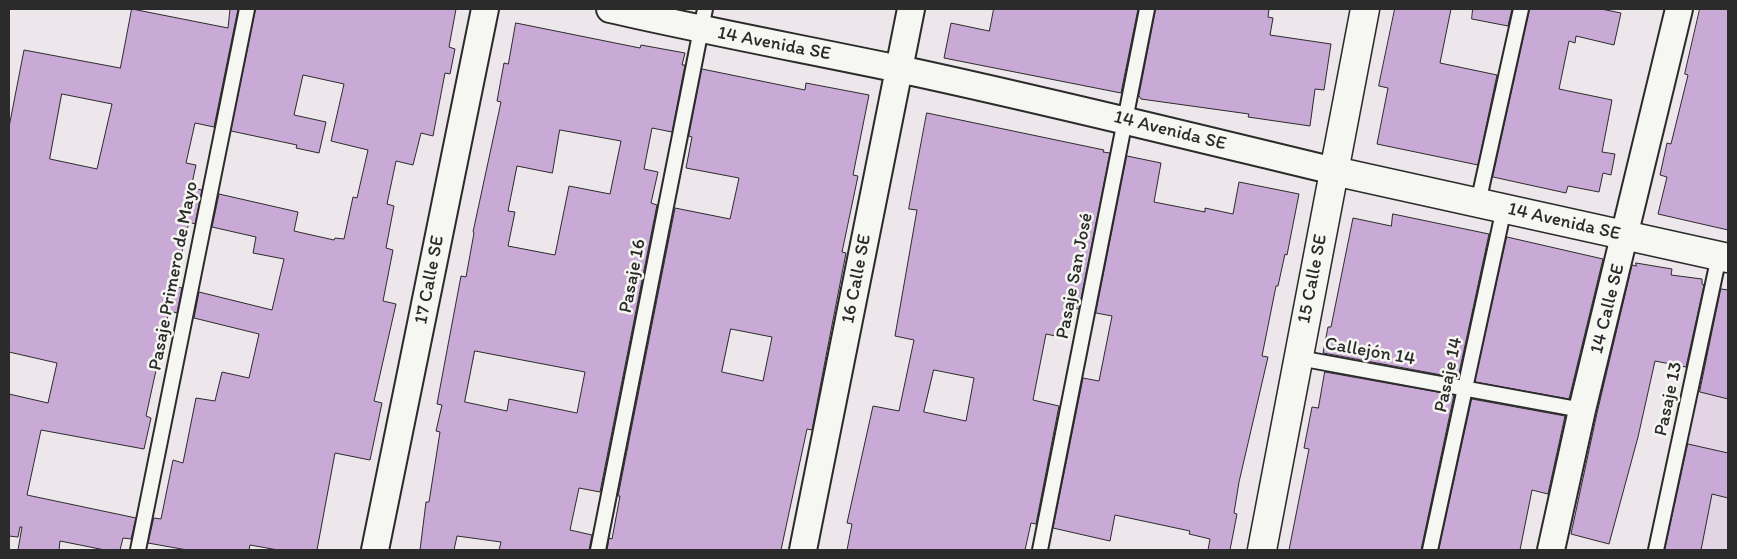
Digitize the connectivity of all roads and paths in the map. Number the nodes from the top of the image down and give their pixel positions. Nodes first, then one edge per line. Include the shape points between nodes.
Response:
1 (247, 9) edge
2 (485, 9) edge
3 (610, 9) edge
4 (911, 9) edge
5 (1147, 9) edge
6 (1366, 9) edge
7 (1521, 9) edge
8 (1679, 9) edge
9 (703, 19) edge
10 (899, 69) junction
11 (1125, 120) junction
12 (1334, 171) junction
13 (1478, 203) junction
14 (1504, 208) junction
15 (1626, 236) junction
16 (1723, 257) edge
17 (1298, 358) junction
18 (1465, 388) junction
19 (1582, 410) junction
20 (138, 550) edge
21 (375, 550) edge
22 (598, 550) edge
23 (803, 550) edge
24 (1040, 550) edge
25 (1262, 550) edge
26 (1430, 550) edge
27 (1551, 550) edge
28 (1656, 550) edge

1 - 20 lane, Pasaje Primero de Mayo
2 - 21 street, 17 Calle SE
3 - 9 street, 14 Avenida SE
4 - 10 street, 16 Calle SE
5 - 11 lane, Pasaje San José
6 - 12 street, 15 Calle SE
7 - 13 lane
8 - 15 street, 14 Calle SE
9 - 10 street, 14 Avenida SE
9 - 22 lane, Pasaje 16
10 - 11 street, 14 Avenida SE
10 - 23 street, 16 Calle SE
11 - 12 street, 14 Avenida SE
11 - 24 lane, Pasaje San José
12 - 13 street, 14 Avenida SE
12 - 17 street, 15 Calle SE
13 - 14 street, 14 Avenida SE
14 - 15 street, 14 Avenida SE
14 - 18 lane, Pasaje 14
15 - 16 street, 14 Avenida SE
15 - 19 street, 14 Calle SE
16 - 28 lane, Pasaje 13
17 - 18 lane, Callejón 14
17 - 25 street, 15 Calle SE
18 - 19 lane, Callejón 14
18 - 26 lane, Pasaje 14
19 - 27 street, 14 Calle SE

